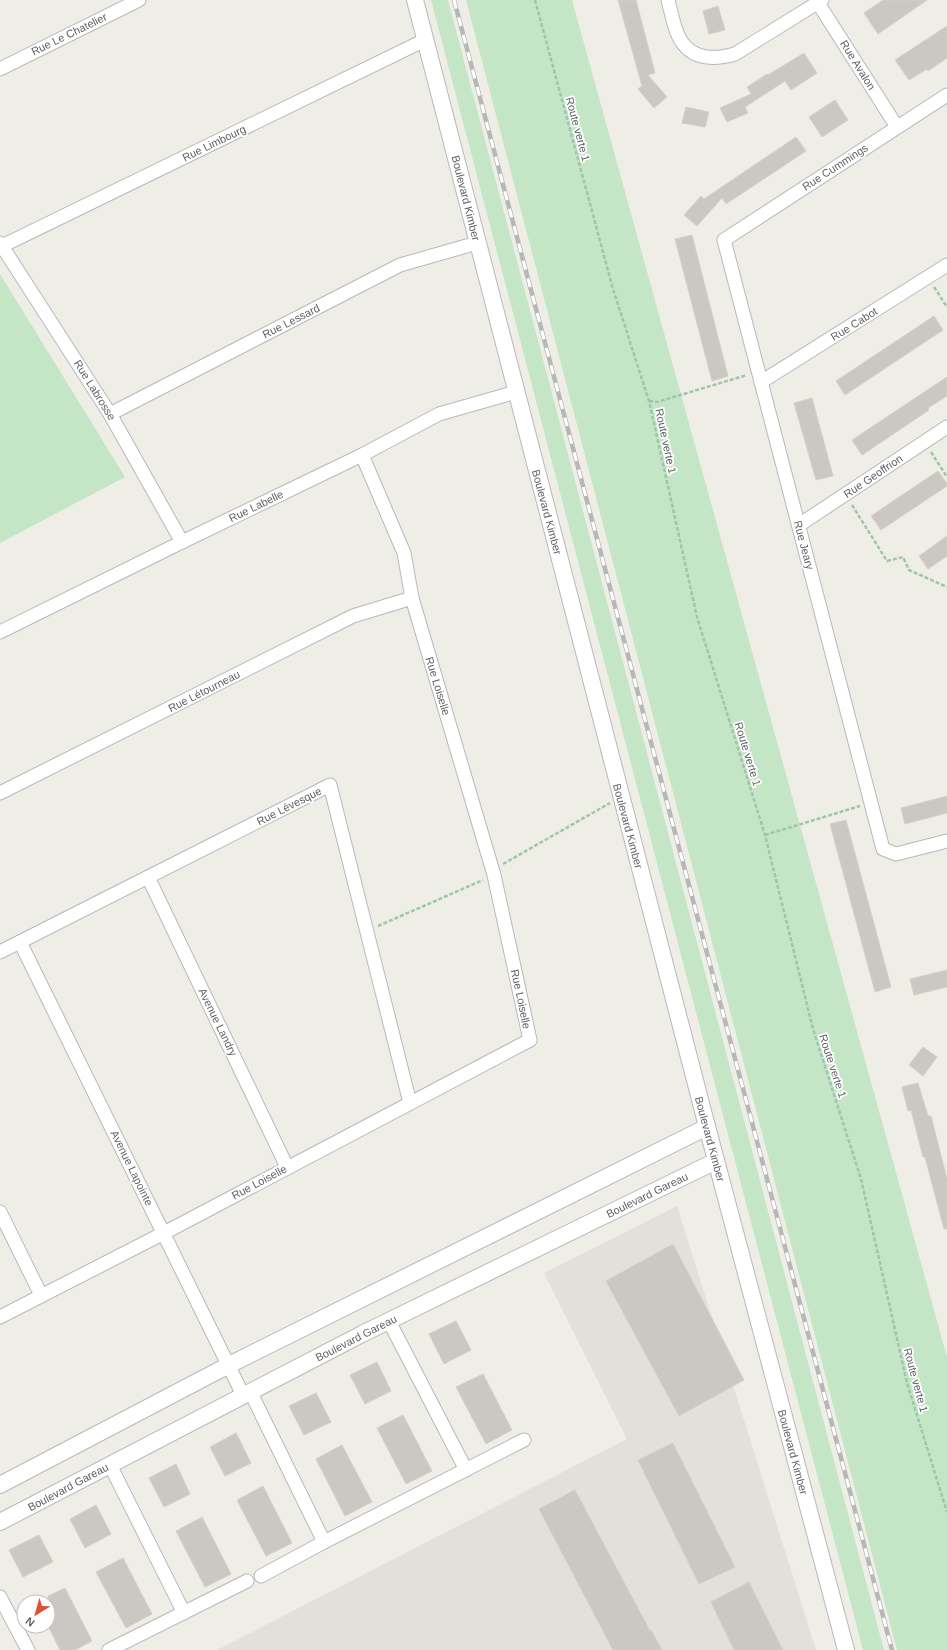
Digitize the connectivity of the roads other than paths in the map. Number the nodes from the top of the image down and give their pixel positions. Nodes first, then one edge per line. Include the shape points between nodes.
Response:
1 (139, 0) edge
2 (415, 0) edge
3 (668, 0) edge
4 (820, 1) edge
5 (425, 40) junction
6 (0, 68) edge
7 (947, 95) edge
8 (897, 127) junction
9 (724, 240) joint
10 (477, 243) junction
11 (1, 244) edge
12 (947, 265) edge
13 (760, 377) junction
14 (516, 392) junction
15 (110, 414) junction
16 (947, 427) edge
17 (362, 455) junction
18 (799, 526) junction
19 (182, 542) junction
20 (412, 598) junction
21 (0, 632) edge
22 (0, 793) edge
23 (947, 841) edge
24 (148, 877) junction
25 (20, 942) junction
26 (0, 952) edge
27 (410, 1102) junction
28 (707, 1127) junction
29 (716, 1161) junction
30 (287, 1167) junction
31 (0, 1212) edge
32 (164, 1233) junction
33 (41, 1295) junction
34 (0, 1317) edge
35 (389, 1321) junction
36 (229, 1365) junction
37 (247, 1393) junction
38 (524, 1440) dead end
39 (110, 1465) junction
40 (466, 1470) junction
41 (0, 1485) edge
42 (0, 1522) edge
43 (324, 1542) junction
44 (261, 1576) dead end
45 (248, 1581) dead end
46 (0, 1597) edge
47 (184, 1613) junction
48 (28, 1650) edge
49 (109, 1650) edge
50 (846, 1650) edge

1 - 6 street, Rue Le Chatelier
2 - 5 street, Boulevard Kimber
3 - 4 street via 679,39 700,56 719,58 735,54
4 - 8 street, Rue Avalon
5 - 10 street, Boulevard Kimber
5 - 11 street, Rue Limbourg
7 - 8 street, Rue Cummings
8 - 9 street, Rue Cummings
9 - 13 street, Rue Jeary
10 - 14 street, Boulevard Kimber
10 - 15 street, Rue Lessard via 400,265
11 - 15 street, Rue Labrosse
12 - 13 street, Rue Cabot
13 - 18 street, Rue Jeary
14 - 17 street, Rue Labelle via 439,414
14 - 28 street, Boulevard Kimber
15 - 19 street, Rue Labrosse
16 - 18 street, Rue Geoffrion
17 - 19 street, Rue Labelle
17 - 20 street, Rue Loiselle via 404,553
18 - 23 street, Rue Jeary via 883,849 896,854
19 - 21 street, Rue Labelle
20 - 22 street, Rue Létourneau via 353,616
20 - 27 street, Rue Loiselle via 493,872 530,1040
24 - 25 street, Rue Lévesque
24 - 27 street, Rue Lévesque via 330,785
24 - 30 street, Avenue Landry
25 - 26 street, Rue Lévesque
25 - 32 street, Avenue Lapointe
27 - 30 street, Rue Loiselle
28 - 29 street, Boulevard Kimber
28 - 36 street
29 - 35 street, Boulevard Gareau
29 - 50 street, Boulevard Kimber
30 - 32 street, Rue Loiselle
31 - 33 street
32 - 33 street, Rue Loiselle
32 - 36 street, Avenue Lapointe
33 - 34 street, Rue Loiselle
35 - 37 street, Boulevard Gareau
35 - 40 street
36 - 37 street, Avenue Lapointe
36 - 41 street
37 - 39 street, Boulevard Gareau
37 - 43 street, Avenue Lapointe
38 - 40 street
39 - 42 street, Boulevard Gareau
39 - 47 street
40 - 43 street
43 - 44 street
45 - 47 street
46 - 48 street
47 - 49 street

